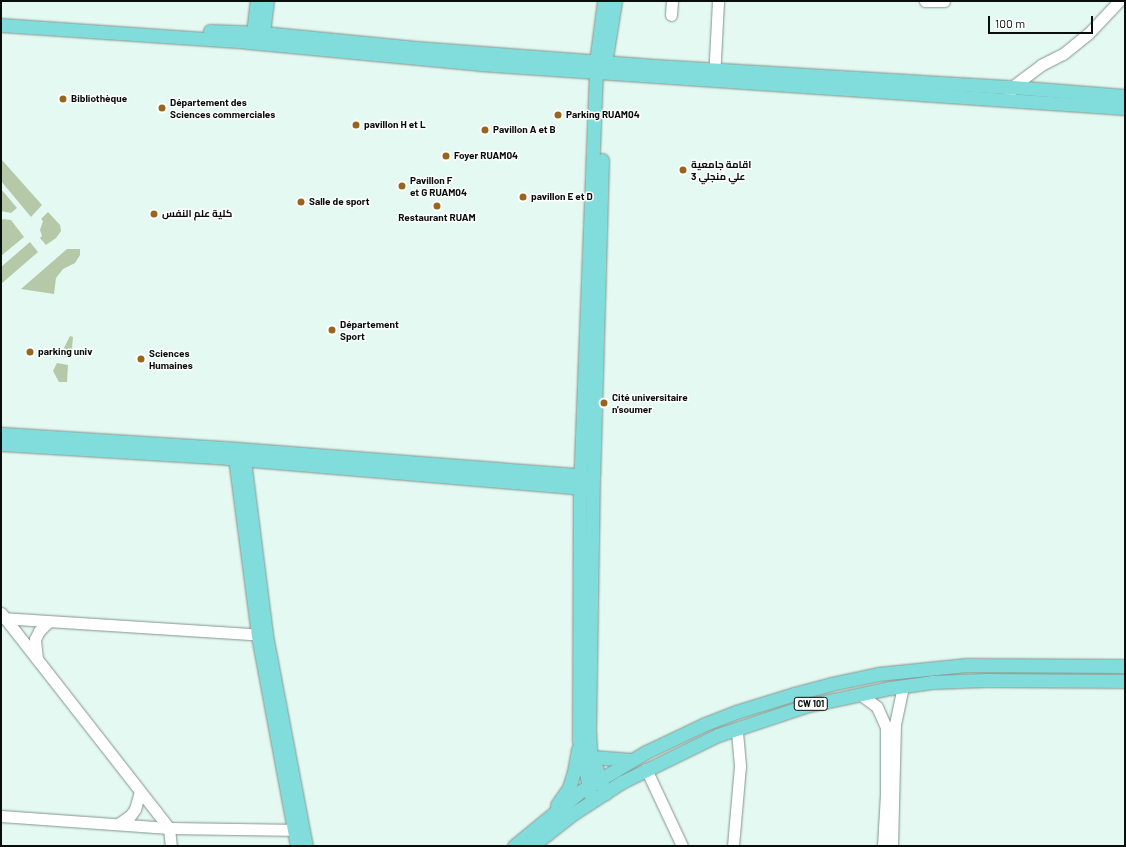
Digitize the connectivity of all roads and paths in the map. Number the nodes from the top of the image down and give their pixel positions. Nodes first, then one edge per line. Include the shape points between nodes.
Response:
1 (257, 1) edge
2 (266, 1) edge
3 (604, 1) edge
4 (615, 1) edge
5 (672, 1) edge
6 (718, 1) edge
7 (925, 1) edge
8 (944, 1) edge
9 (1115, 3) edge
10 (671, 15) dead end
11 (1, 17) edge
12 (1, 25) edge
13 (258, 36) junction
14 (600, 67) junction
15 (714, 76) junction
16 (1009, 93) junction
17 (1125, 96) edge
18 (1125, 108) edge
19 (1, 434) edge
20 (1, 444) edge
21 (239, 456) junction
22 (586, 482) junction
23 (585, 612) junction
24 (2, 616) edge
25 (48, 622) junction
26 (262, 635) junction
27 (37, 660) junction
28 (1125, 666) edge
29 (1125, 681) edge
30 (903, 686) junction
31 (860, 694) junction
32 (737, 728) junction
33 (579, 740) junction
34 (588, 754) junction
35 (632, 760) junction
36 (646, 769) junction
37 (599, 779) junction
38 (588, 787) junction
39 (140, 792) junction
40 (605, 793) junction
41 (592, 801) junction
42 (550, 815) junction
43 (1, 816) edge
44 (889, 818) junction
45 (118, 824) junction
46 (169, 828) junction
47 (298, 830) junction
48 (171, 846) edge
49 (297, 846) edge
50 (306, 846) edge
51 (514, 846) edge
52 (532, 846) edge
53 (682, 846) edge
54 (733, 846) edge
55 (883, 846) edge
56 (892, 846) edge

1 - 13 main road
2 - 13 main road
3 - 14 main road
4 - 14 main road
5 - 10 street
6 - 15 street
7 - 8 street
9 - 16 street via 1088,34 1063,54 1041,66
11 - 13 main road
12 - 13 main road
13 - 14 main road via 479,64
14 - 15 main road
14 - 22 main road
15 - 16 main road
16 - 17 main road
16 - 18 main road
19 - 21 main road
20 - 21 main road
21 - 22 main road
21 - 26 main road
22 - 23 main road
23 - 33 main road
23 - 34 main road
24 - 25 street
24 - 27 street
25 - 26 street
25 - 27 street via 35,639
26 - 47 main road
27 - 39 street
28 - 35 main road, CW 101 via 967,666 878,674 830,684 736,712 674,737
29 - 30 main road, CW 101 via 986,680
30 - 31 main road, CW 101
30 - 44 street via 895,724
31 - 32 main road, CW 101 via 805,706
31 - 44 street via 877,708 886,727
32 - 36 main road, CW 101
32 - 54 street via 740,766
33 - 34 main road
33 - 42 main road via 569,788
34 - 35 main road
34 - 37 main road
34 - 38 main road
35 - 37 main road, CW 101
36 - 40 main road, CW 101
36 - 53 street
37 - 38 main road, CW 101
37 - 40 main road
38 - 41 main road
38 - 42 main road, CW 101
39 - 45 street via 135,809
39 - 46 street
40 - 41 main road, CW 101
41 - 52 main road, CW 101
42 - 51 main road, CW 101
43 - 45 street
44 - 55 street
44 - 56 street
45 - 46 street
46 - 47 street
46 - 48 street
47 - 49 main road
47 - 50 main road

